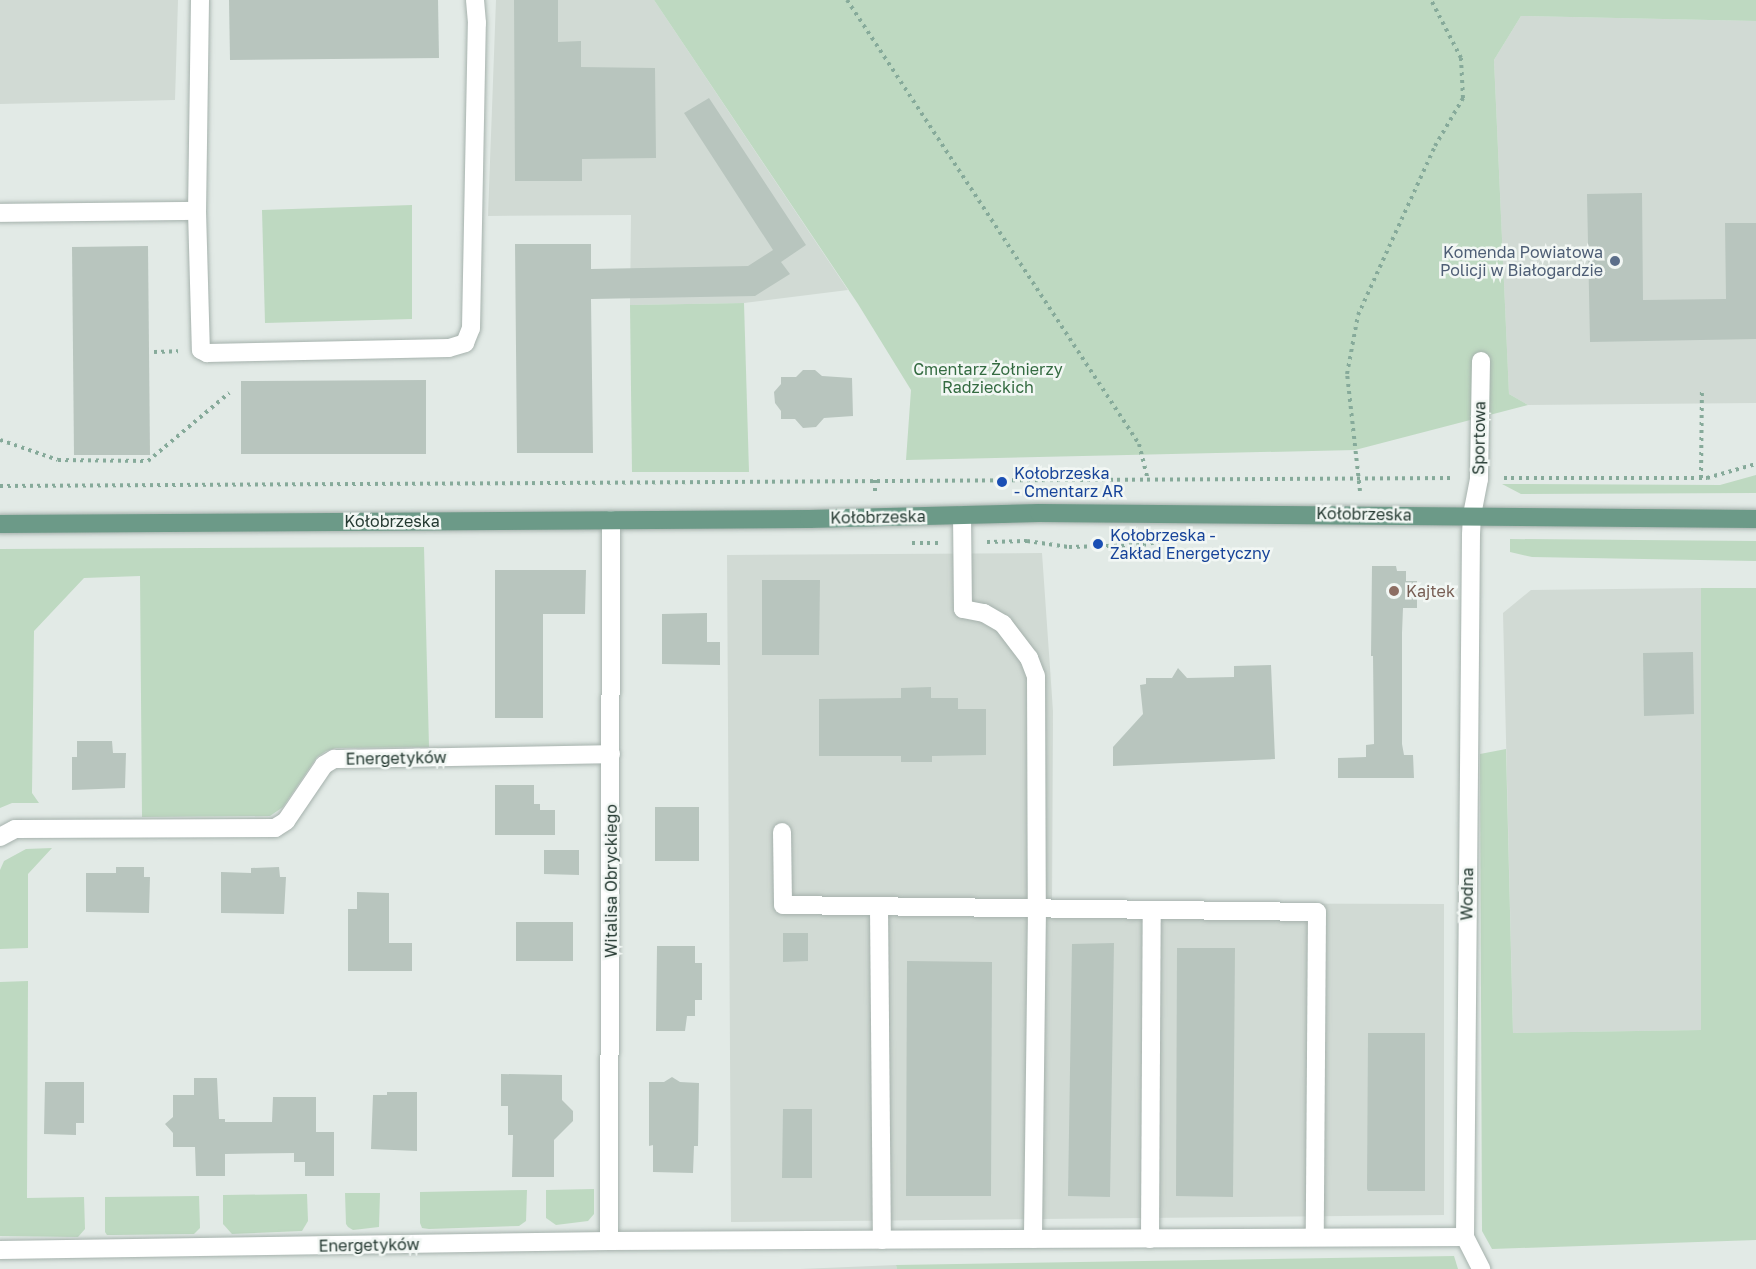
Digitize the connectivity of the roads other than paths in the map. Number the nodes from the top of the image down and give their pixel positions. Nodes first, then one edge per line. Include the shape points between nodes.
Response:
1 (200, 0) edge
2 (475, 0) edge
3 (197, 211) junction
4 (0, 213) edge
5 (1481, 361) dead end
6 (962, 515) junction
7 (1472, 515) junction
8 (1756, 519) edge
9 (611, 520) junction
10 (0, 524) edge
11 (611, 754) junction
12 (782, 832) dead end
13 (0, 837) edge
14 (879, 907) junction
15 (1037, 908) junction
16 (1152, 910) junction
17 (1315, 1237) junction
18 (1465, 1237) junction
19 (1033, 1239) junction
20 (1150, 1239) junction
21 (882, 1240) junction
22 (609, 1241) junction
23 (0, 1250) edge
24 (1481, 1269) edge

1 - 3 street
2 - 3 street via 471,328 465,343 449,348 201,350
3 - 4 street
5 - 7 street, Sportowa via 1479,478
6 - 7 main road, Kołobrzeska
6 - 9 main road, Kołobrzeska
6 - 15 street via 963,609 984,613 1003,624 1029,658 1036,676
7 - 8 main road, Kołobrzeska
7 - 18 street, Wodna
9 - 10 main road, Kołobrzeska
9 - 11 street, Witalisa Obryckiego
11 - 13 street, Energetyków via 334,759 324,765 286,821 275,828 15,829
11 - 22 street, Witalisa Obryckiego
12 - 14 street via 783,905
14 - 15 street
14 - 21 street
15 - 16 street
15 - 19 street
16 - 17 street via 1317,912
16 - 20 street
17 - 18 street, Energetyków
17 - 20 street, Energetyków
18 - 24 street, Wodna
19 - 20 street, Energetyków
19 - 21 street, Energetyków
21 - 22 street, Energetyków
22 - 23 street, Energetyków

